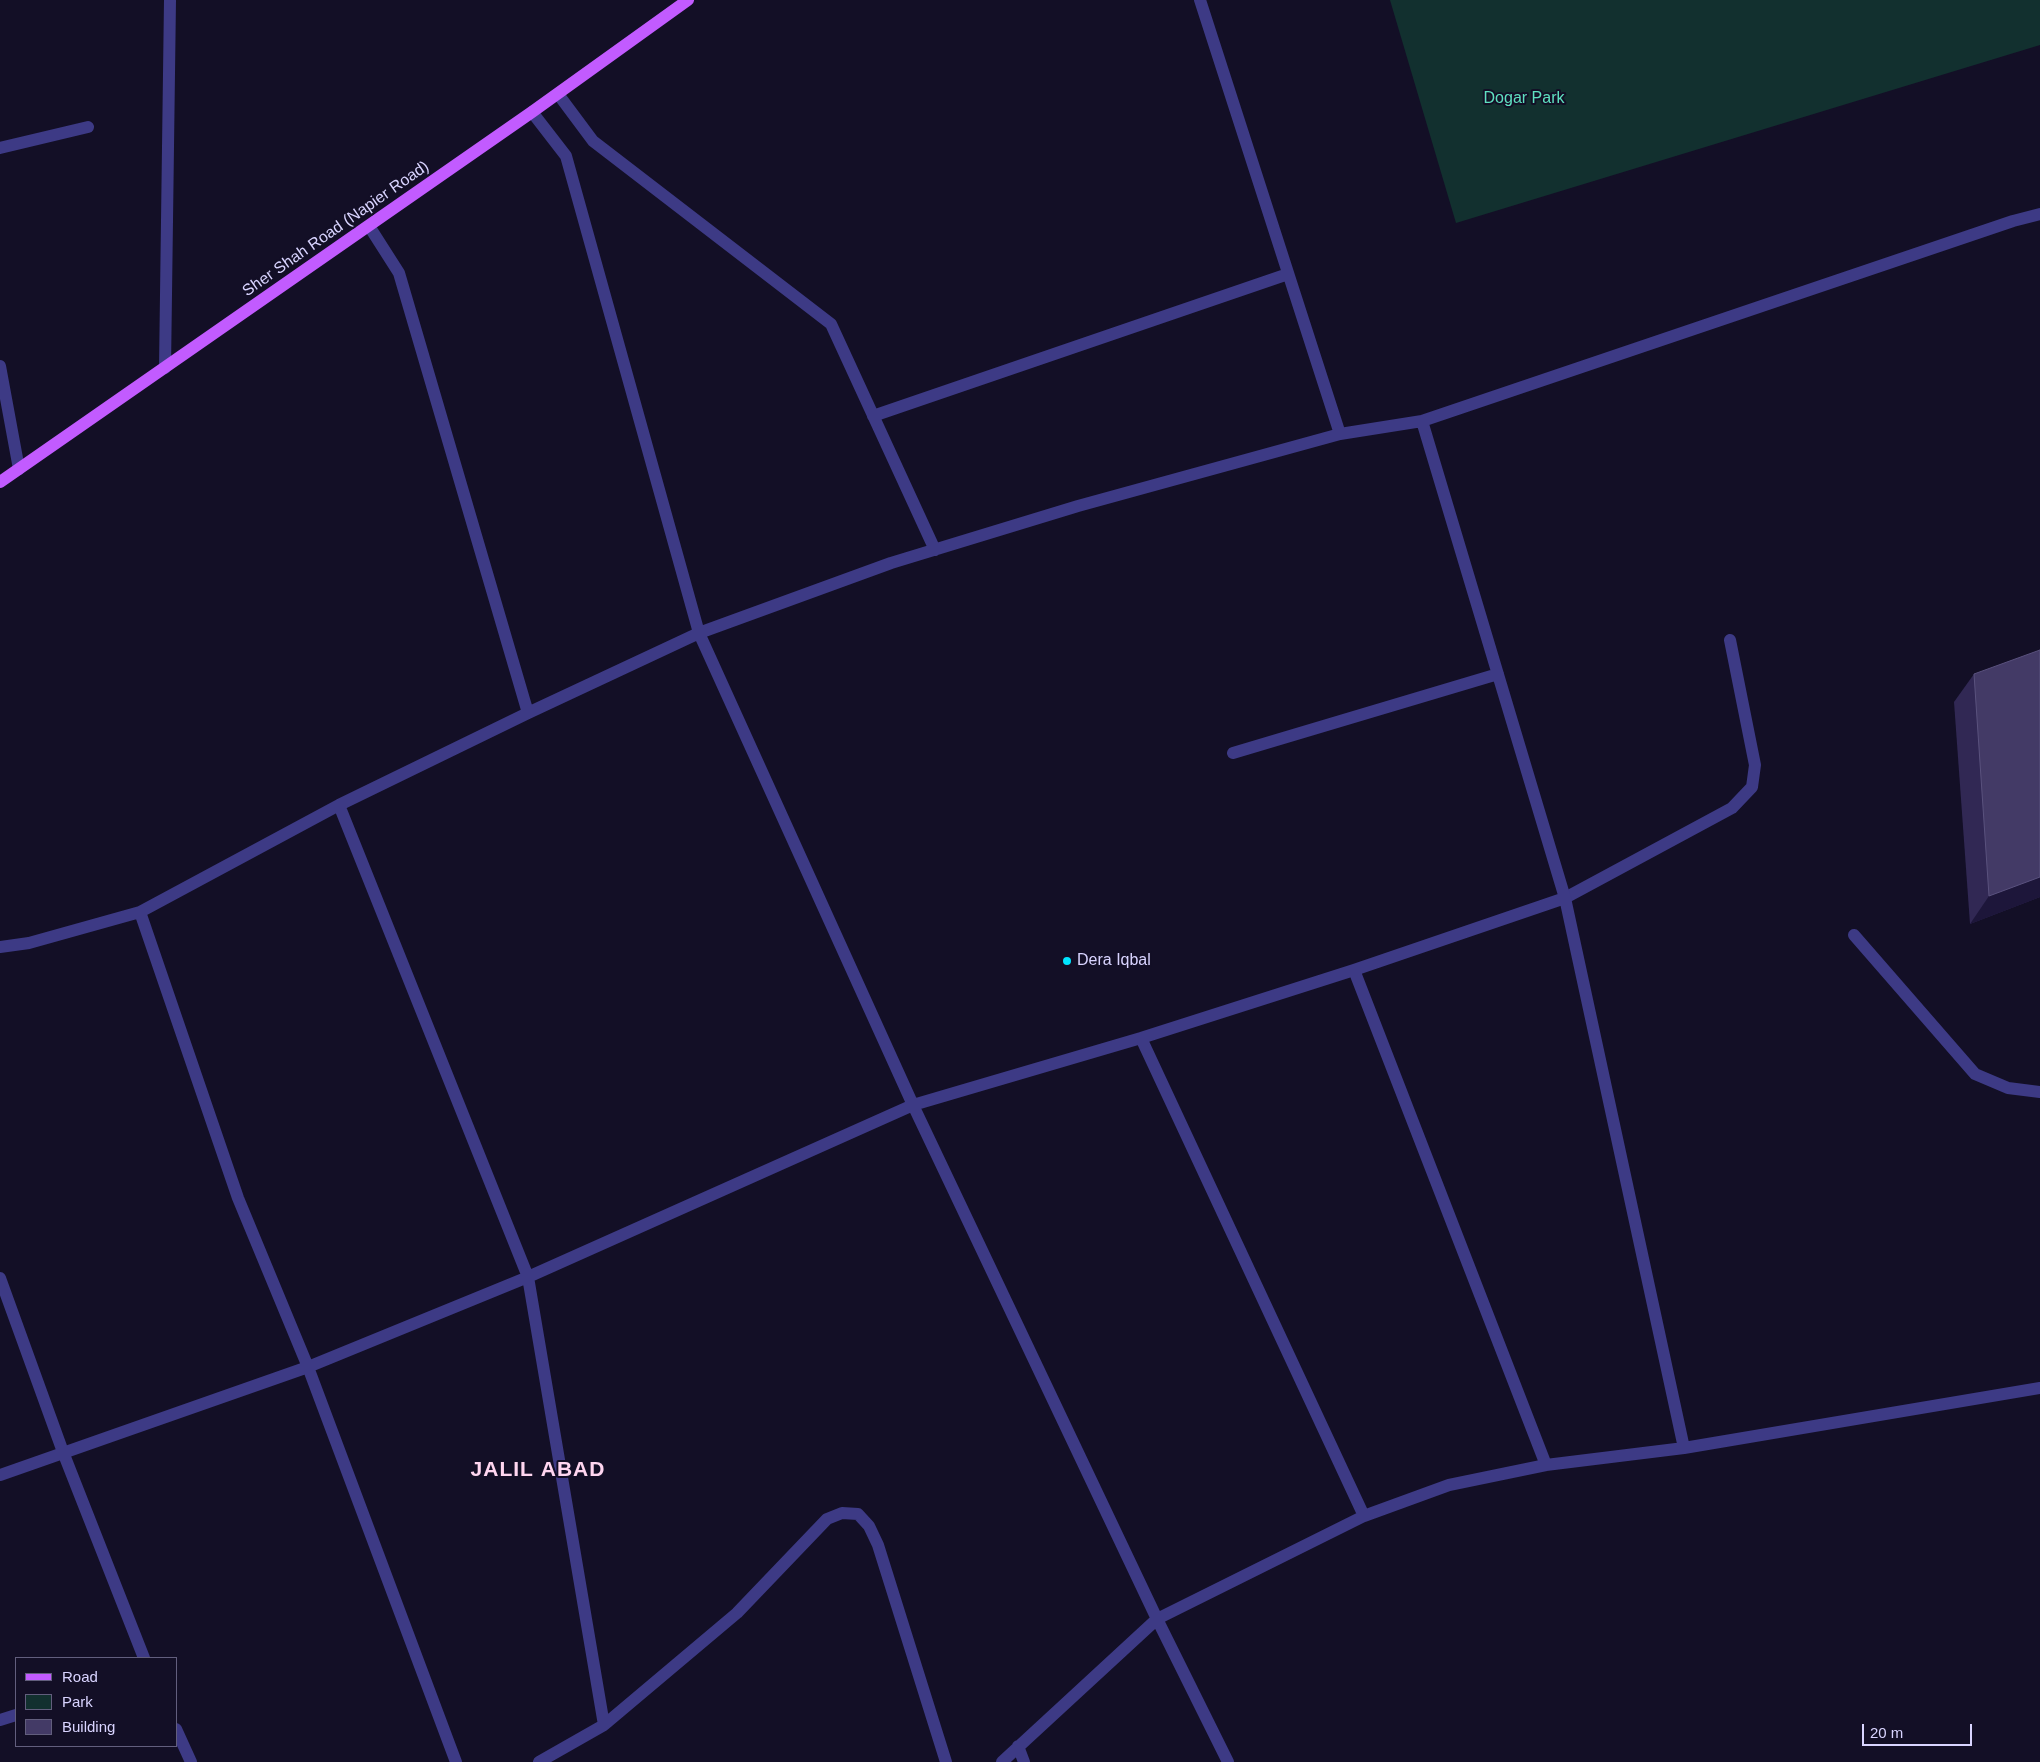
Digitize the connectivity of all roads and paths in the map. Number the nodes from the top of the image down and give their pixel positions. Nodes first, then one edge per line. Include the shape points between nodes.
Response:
1 (170, 0) edge
2 (688, 0) edge
3 (1200, 0) edge
4 (558, 94) junction
5 (532, 112) junction
6 (88, 127) dead end
7 (0, 148) edge
8 (2040, 214) edge
9 (369, 226) junction
10 (1288, 274) junction
11 (0, 366) edge
12 (165, 368) junction
13 (873, 416) junction
14 (1422, 421) junction
15 (1340, 434) junction
16 (19, 470) junction
17 (0, 482) edge
18 (935, 550) junction
19 (699, 633) junction
20 (1730, 640) dead end
21 (1498, 674) junction
22 (528, 713) junction
23 (1233, 753) dead end
24 (339, 805) junction
25 (1565, 898) junction
26 (140, 912) junction
27 (1854, 935) dead end
28 (0, 948) edge
29 (1354, 970) junction
30 (1142, 1038) junction
31 (2040, 1092) edge
32 (913, 1105) junction
33 (528, 1277) junction
34 (0, 1278) edge
35 (308, 1367) junction
36 (2040, 1388) edge
37 (1684, 1448) junction
38 (63, 1452) junction
39 (1546, 1465) junction
40 (0, 1475) edge
41 (1364, 1516) junction
42 (1157, 1619) junction
43 (144, 1657) edge
44 (15, 1715) edge
45 (0, 1720) edge
46 (604, 1724) junction
47 (178, 1733) edge
48 (1018, 1746) junction
49 (192, 1762) edge
50 (456, 1762) edge
51 (539, 1762) edge
52 (946, 1762) edge
53 (1002, 1762) edge
54 (1024, 1762) edge
55 (1228, 1762) edge

1 - 12 street
2 - 4 main road, Sher Shah Road (Napier Road)
3 - 10 street
4 - 5 main road, Sher Shah Road (Napier Road)
4 - 13 street via 593,141 831,324
5 - 9 main road, Sher Shah Road (Napier Road)
5 - 19 street via 566,156
6 - 7 street
8 - 14 street
9 - 12 main road, Sher Shah Road (Napier Road)
9 - 22 street via 399,273
10 - 13 street
10 - 15 street
11 - 16 street
12 - 16 main road, Sher Shah Road (Napier Road)
13 - 18 street
14 - 15 street
14 - 21 street
15 - 18 street via 1078,506
16 - 17 main road, Sher Shah Road (Napier Road)
18 - 19 street via 890,563
19 - 22 street
19 - 32 street
20 - 25 street via 1755,765 1752,786 1732,808
21 - 23 street
21 - 25 street
22 - 24 street
24 - 26 street
24 - 33 street
25 - 29 street
25 - 37 street
26 - 28 street
26 - 35 street via 238,1198
27 - 31 street via 1975,1074 2008,1088
29 - 30 street
29 - 39 street
30 - 32 street
30 - 41 street
32 - 33 street
32 - 42 street
33 - 35 street
33 - 46 street
34 - 38 street
35 - 38 street
35 - 50 street
36 - 37 street
37 - 39 street
38 - 40 street
38 - 43 street
39 - 41 street via 1449,1485
41 - 42 street
42 - 48 street
42 - 55 street
44 - 45 street
46 - 51 street
46 - 52 street via 737,1612 827,1519 842,1513 858,1514 869,1526 878,1545
47 - 49 street
48 - 53 street
48 - 54 street

